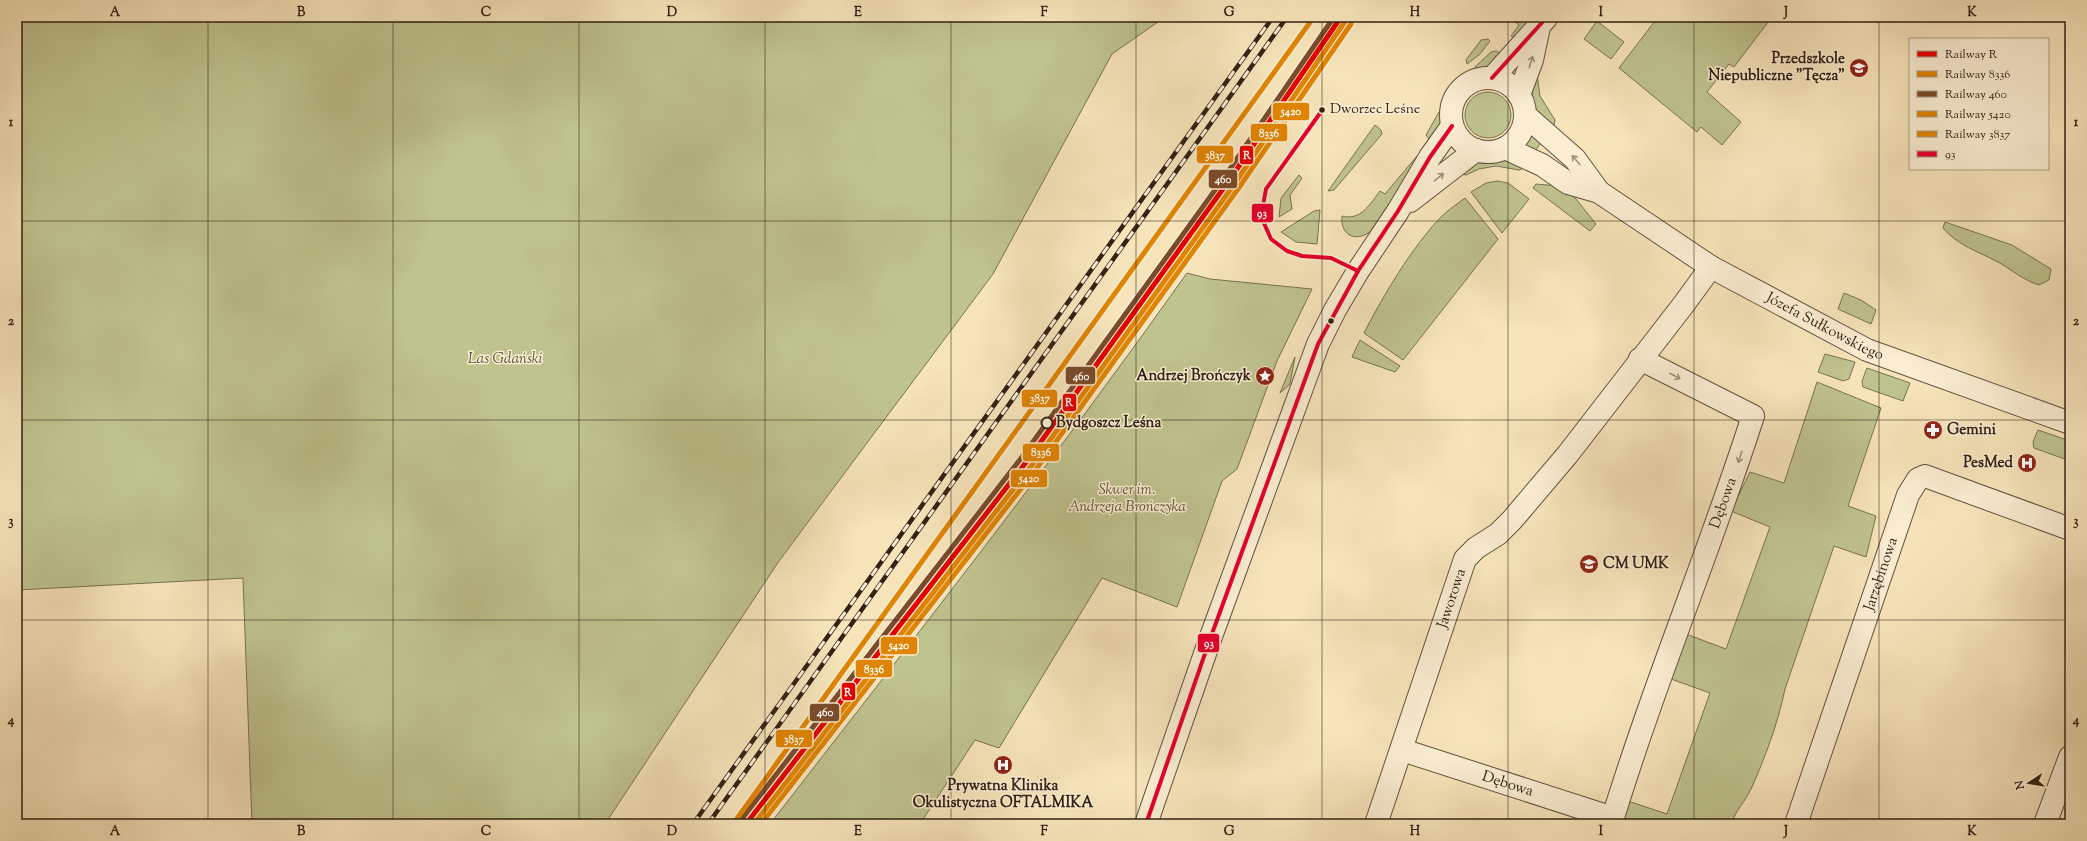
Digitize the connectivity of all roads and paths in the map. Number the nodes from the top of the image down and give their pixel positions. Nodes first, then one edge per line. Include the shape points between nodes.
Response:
1 (1543, 22) edge
2 (1492, 78) junction
3 (1522, 105) junction
4 (1452, 126) junction
5 (1504, 148) junction
6 (1476, 150) junction
7 (1599, 192) junction
8 (1398, 211) junction
9 (1711, 268) junction
10 (1640, 358) junction
11 (2070, 423) edge
12 (2070, 529) edge
13 (1402, 750) junction
14 (2070, 757) edge
15 (1612, 821) edge
16 (1146, 824) edge
17 (1376, 824) edge
18 (1796, 824) edge
19 (2045, 824) edge

1 - 2 street via 1510,55
3 -> 1 street
2 - 3 street via 1508,84
2 - 4 street via 1472,81 1463,87 1452,104
3 - 5 street via 1519,135
7 -> 3 street, Józefa Sułkowskiego via 1575,159
4 - 6 street via 1462,141
4 - 8 street
5 - 6 street via 1490,152
5 - 7 street, Józefa Sułkowskiego via 1542,165 1568,183
8 -> 6 street
7 - 9 street, Józefa Sułkowskiego
8 - 16 street via 1358,271 1318,344
9 - 10 street
9 - 11 street, Józefa Sułkowskiego via 1867,350
10 - 13 street, Jaworowa via 1568,454 1512,520 1465,559
10 -> 15 street, Dębowa via 1753,416 1704,562 1677,627
12 - 18 street, Jarzębinowa via 1925,476 1918,479 1908,495
13 - 15 street, Dębowa
13 - 17 street, Jaworowa
14 - 19 street

